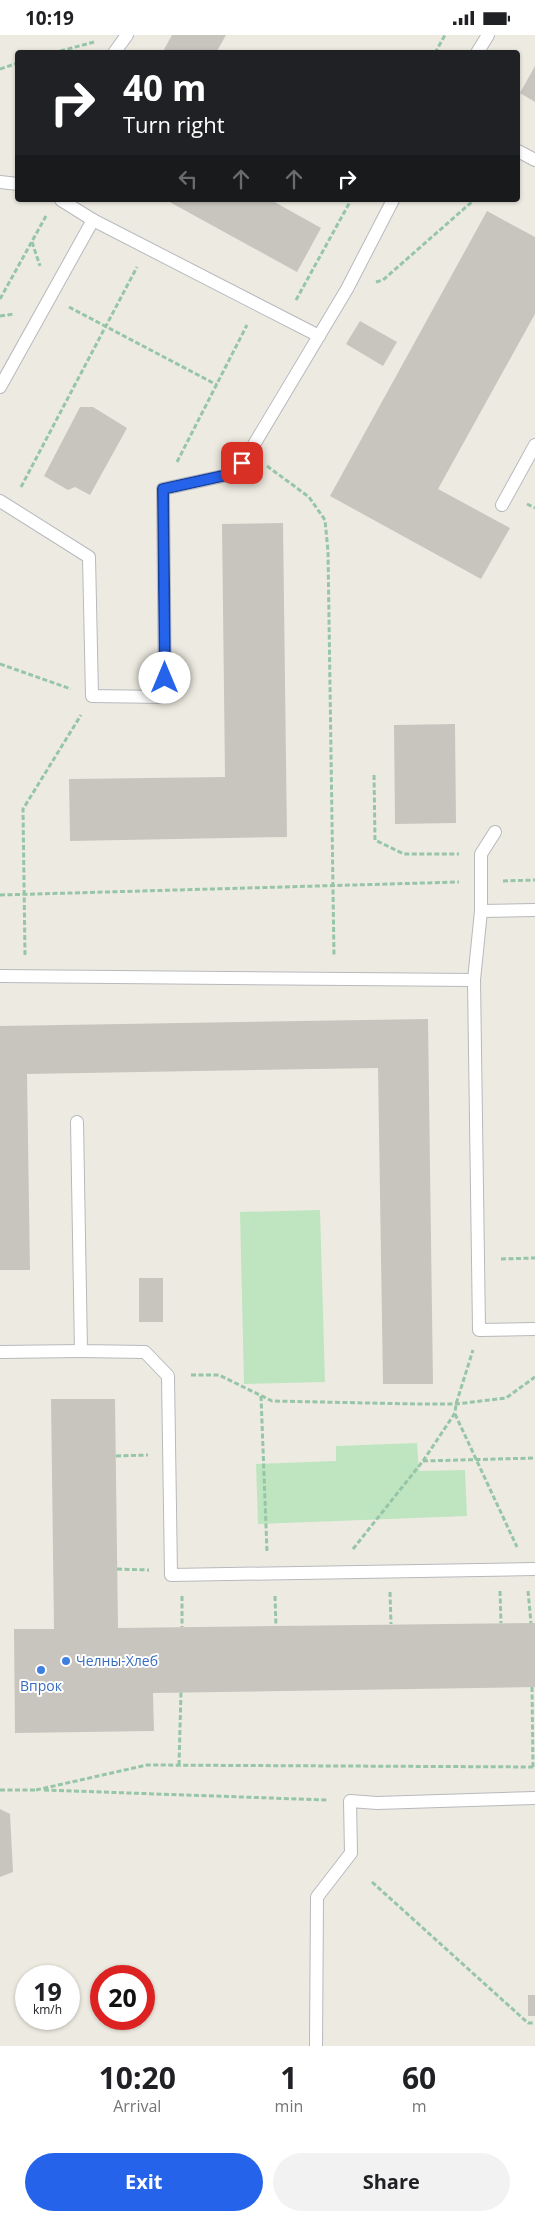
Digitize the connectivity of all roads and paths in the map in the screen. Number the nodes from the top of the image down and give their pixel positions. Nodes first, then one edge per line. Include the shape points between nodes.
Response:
1 (445, 35) edge
2 (488, 35) edge
3 (127, 36) edge
4 (62, 50) edge
5 (116, 50) edge
6 (437, 50) edge
7 (480, 50) edge
8 (15, 64) edge
9 (0, 69) edge
10 (520, 152) edge
11 (535, 160) edge
12 (0, 182) edge
13 (15, 184) edge
14 (65, 202) edge
15 (350, 202) edge
16 (392, 202) edge
17 (472, 202) edge
18 (49, 211) dead end
19 (93, 220) junction
20 (148, 247) junction
21 (346, 289) junction
22 (50, 297) junction
23 (0, 299) edge
24 (258, 304) junction
25 (286, 318) junction
26 (106, 326) junction
27 (320, 336) junction
28 (217, 385) junction
29 (0, 387) edge
30 (535, 445) edge
31 (248, 453) junction
32 (163, 489) junction
33 (5, 504) edge
34 (502, 505) dead end
35 (0, 664) edge
36 (92, 697) junction
37 (374, 775) dead end
38 (495, 832) dead end
39 (481, 854) junction
40 (535, 880) edge
41 (481, 881) junction
42 (333, 885) junction
43 (24, 894) junction
44 (0, 895) edge
45 (535, 910) edge
46 (481, 911) junction
47 (25, 975) junction
48 (0, 976) edge
49 (334, 977) junction
50 (474, 980) junction
51 (77, 1122) dead end
52 (535, 1258) edge
53 (478, 1260) junction
54 (535, 1329) edge
55 (479, 1330) junction
56 (81, 1351) junction
57 (0, 1352) edge
58 (168, 1375) junction
59 (535, 1377) edge
60 (262, 1396) junction
61 (456, 1404) junction
62 (455, 1413) junction
63 (169, 1454) junction
64 (116, 1456) dead end
65 (535, 1458) edge
66 (478, 1459) junction
67 (423, 1461) junction
68 (117, 1569) dead end
69 (500, 1569) junction
70 (531, 1569) edge
71 (390, 1571) junction
72 (176, 1572) junction
73 (337, 1572) junction
74 (271, 1573) junction
75 (501, 1623) dead end
76 (531, 1623) dead end
77 (391, 1624) dead end
78 (276, 1626) dead end
79 (182, 1627) dead end
80 (532, 1687) dead end
81 (181, 1692) dead end
82 (179, 1765) junction
83 (534, 1767) edge
84 (0, 1790) edge
85 (36, 1790) junction
86 (535, 1798) edge
87 (350, 1801) junction
88 (372, 1882) dead end
89 (535, 2023) edge
90 (316, 2046) edge

1 - 6 path
2 - 7 lane
3 - 4 path
3 - 5 lane
8 - 9 path
10 - 11 lane
12 - 13 lane
14 - 19 lane
15 - 25 path
16 - 21 lane
17 - 21 path via 383,280
18 - 23 path
19 - 20 lane
19 - 22 lane
20 - 24 lane
20 - 26 path
21 - 27 lane
22 - 26 path
22 - 29 lane
24 - 25 lane
24 - 28 path
25 - 27 lane
26 - 28 path
26 - 33 path
27 - 31 lane
28 - 32 path
30 - 34 lane
31 - 32 lane via 236,473
31 - 42 path via 309,497 325,521
32 - 36 lane via 165,697
33 - 36 lane via 89,557
35 - 36 path
36 - 43 path via 23,809
37 - 39 path via 375,840 404,854
38 - 39 lane
39 - 41 lane
40 - 41 path
41 - 42 path
41 - 46 lane
42 - 43 path
42 - 49 path
43 - 44 path
43 - 47 path
45 - 46 lane
46 - 50 lane
47 - 48 lane
47 - 49 lane
49 - 50 lane
50 - 53 lane
51 - 56 lane
52 - 53 path
53 - 55 lane
54 - 55 lane
55 - 61 path
56 - 57 lane
56 - 58 lane via 145,1352
58 - 60 path via 219,1375
58 - 63 lane
59 - 61 path via 506,1398
60 - 61 path via 272,1401
60 - 74 path
61 - 62 path
62 - 66 path
62 - 67 path
63 - 64 path
63 - 72 lane
65 - 66 path
66 - 67 path
66 - 70 path
67 - 73 path via 366,1530
68 - 72 path
69 - 70 lane
69 - 71 lane
69 - 75 path
70 - 76 path
71 - 73 lane
71 - 77 path
72 - 74 lane
72 - 79 path
73 - 74 lane
74 - 78 path
80 - 83 path
81 - 82 path
82 - 83 path
82 - 85 path via 147,1765
84 - 85 path
85 - 87 path
86 - 87 lane
87 - 90 lane via 351,1853 317,1897
88 - 89 path via 528,2023

